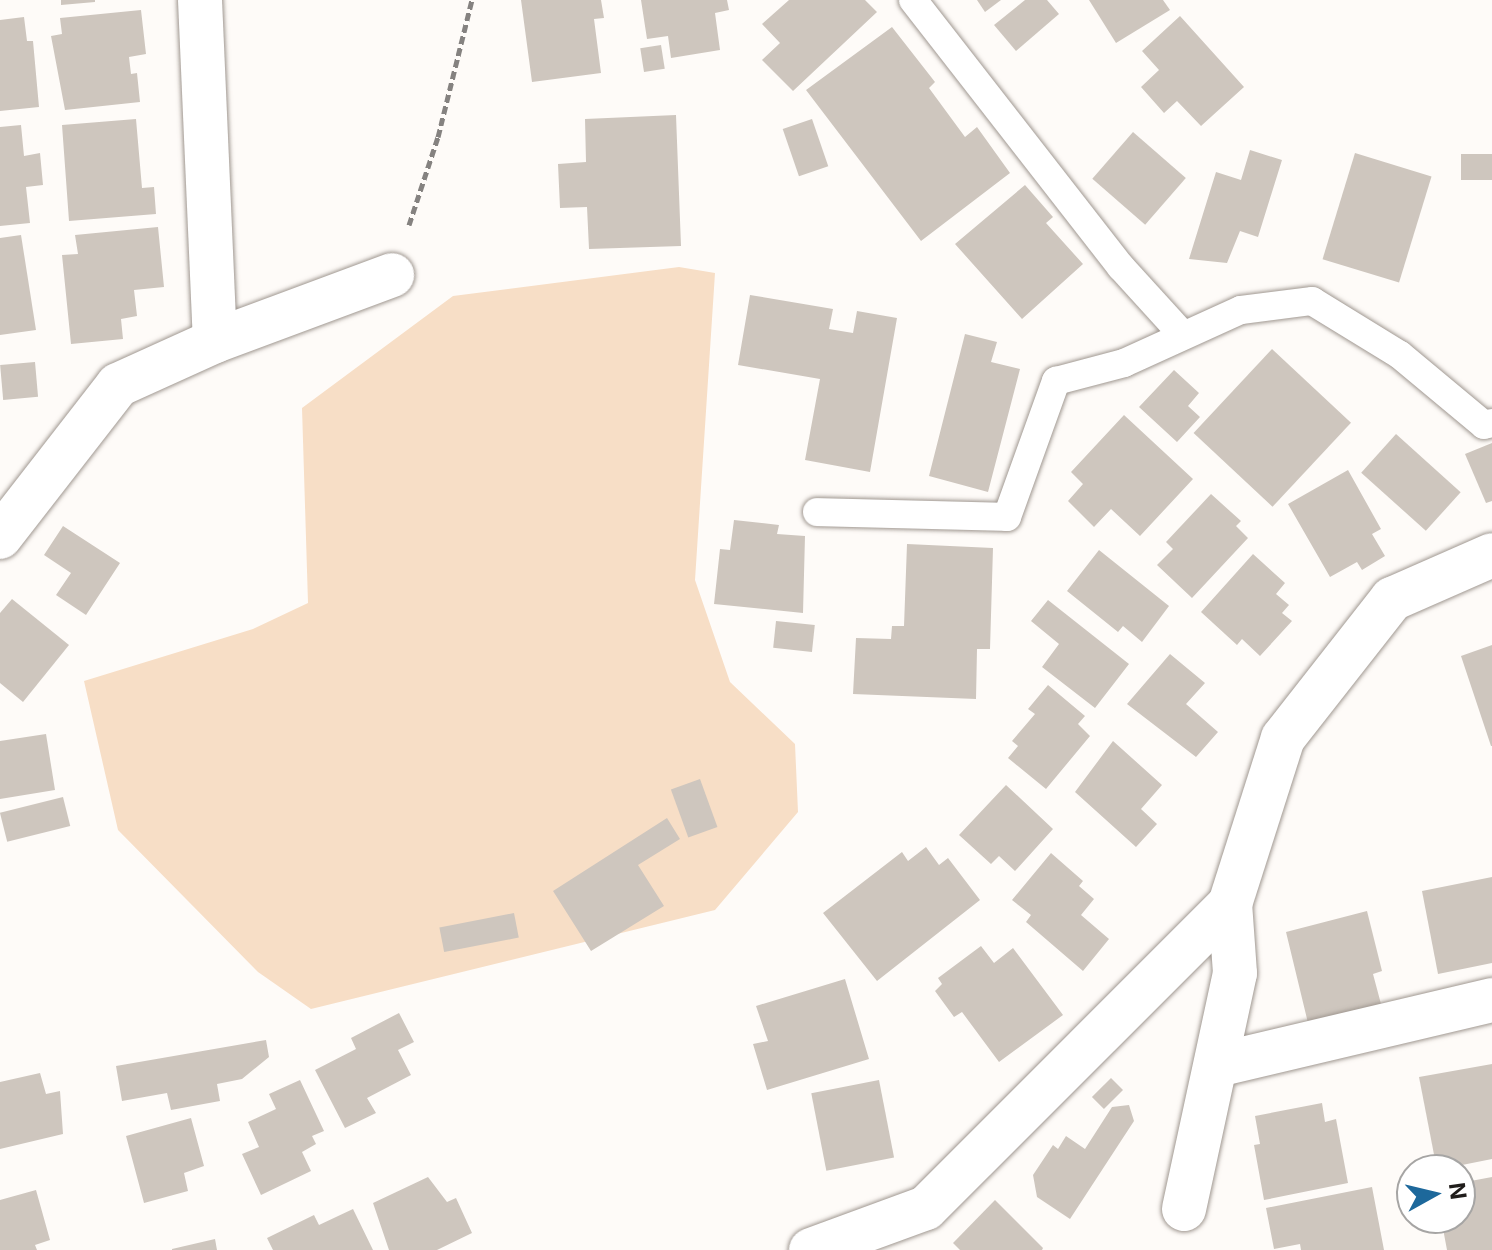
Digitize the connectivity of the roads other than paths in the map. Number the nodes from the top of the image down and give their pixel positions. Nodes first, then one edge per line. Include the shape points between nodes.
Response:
1 (200, 0) edge
2 (913, 0) edge
3 (392, 275) road end
4 (1182, 334) junction
5 (215, 341) junction
6 (1492, 423) edge
7 (817, 512) dead end
8 (0, 537) edge
9 (1492, 555) edge
10 (1230, 904) junction
11 (1492, 1000) edge
12 (1217, 1065) junction
13 (1184, 1209) dead end
14 (811, 1250) edge

1 - 5 street
2 - 4 lane via 1121,267
3 - 5 street
4 - 6 lane via 1241,310 1312,301 1400,355 1484,425
4 - 7 lane via 1124,363 1056,381 1007,517
5 - 8 street via 118,385
9 - 10 street via 1392,599 1283,738
10 - 12 street via 1235,973
10 - 14 street via 926,1208
11 - 12 street
12 - 13 street

